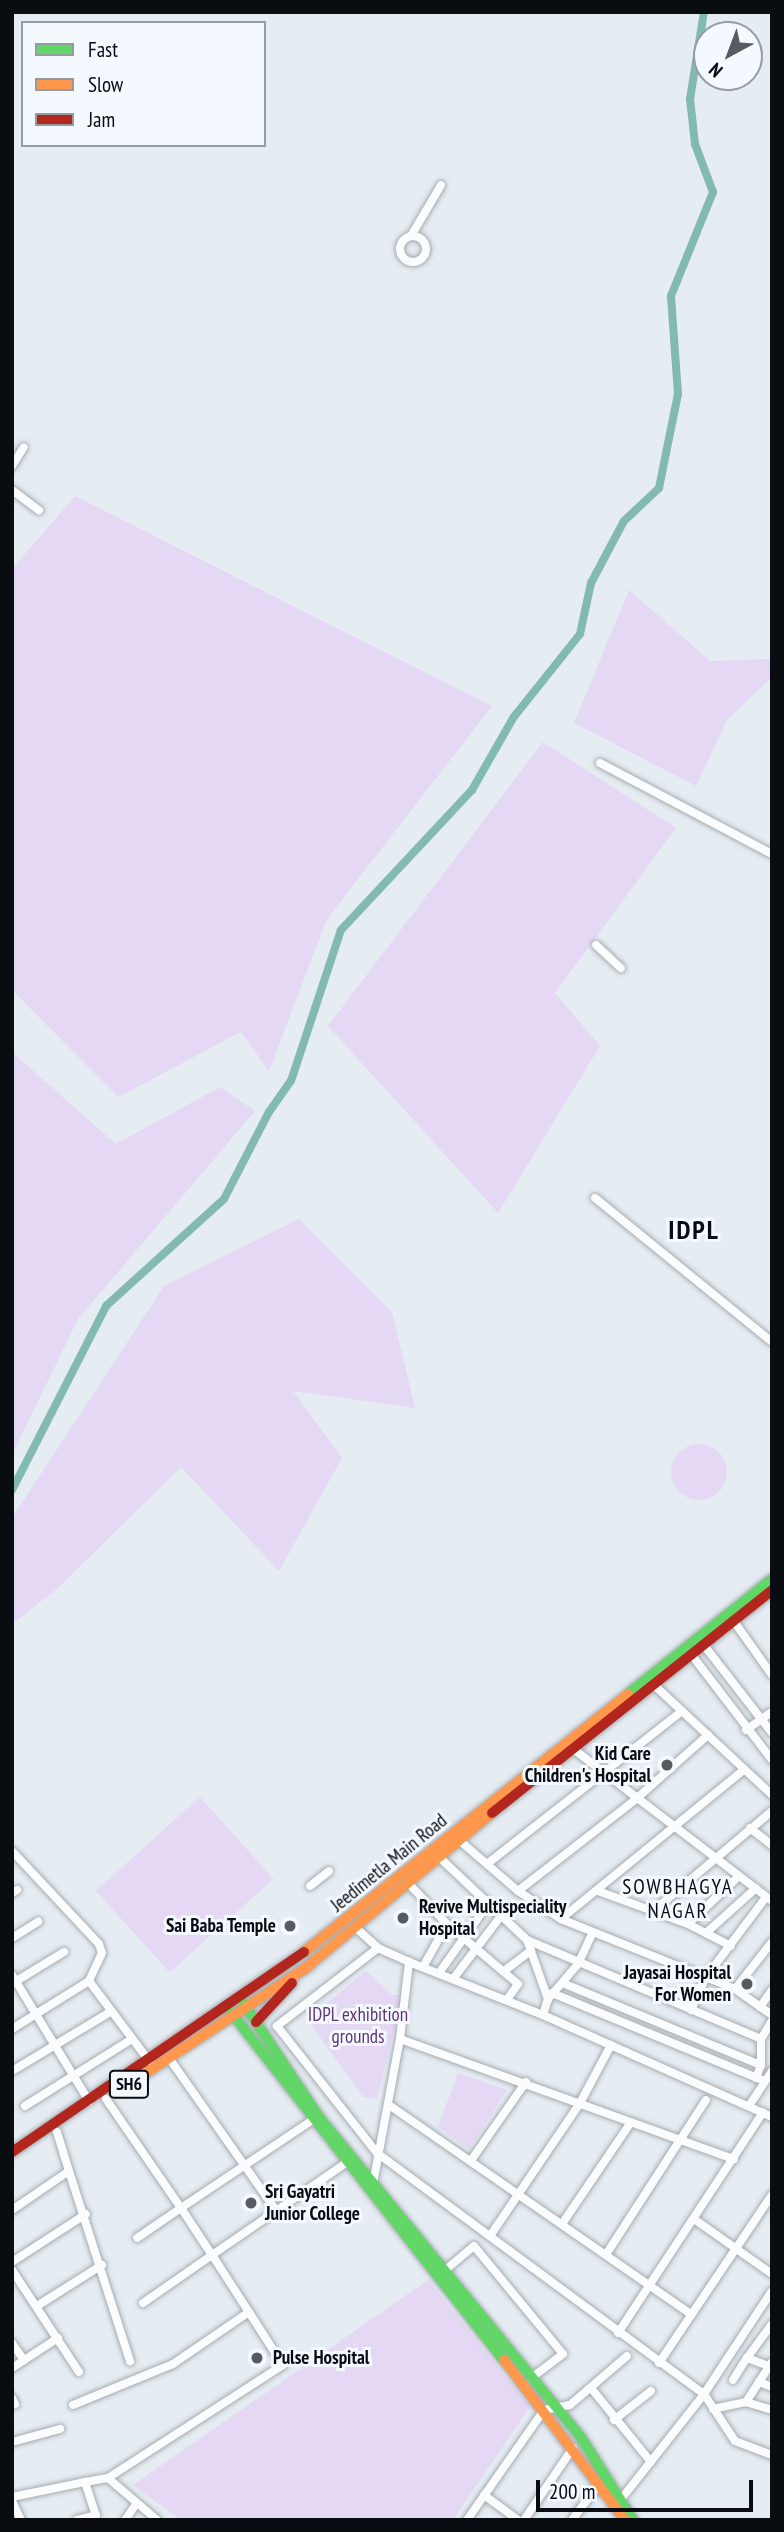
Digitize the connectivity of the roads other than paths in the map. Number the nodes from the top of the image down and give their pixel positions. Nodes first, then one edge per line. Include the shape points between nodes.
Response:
1 (441, 185) dead end
2 (411, 236) dead end
3 (24, 447) dead end
4 (12, 466) edge
5 (12, 490) edge
6 (39, 510) dead end
7 (600, 763) dead end
8 (772, 854) edge
9 (596, 945) dead end
10 (621, 968) dead end
11 (595, 1198) dead end
12 (772, 1342) edge
13 (772, 1579) edge
14 (772, 1590) edge
15 (733, 1620) junction
16 (703, 1644) junction
17 (691, 1654) junction
18 (772, 1675) edge
19 (653, 1684) junction
20 (618, 1706) junction
21 (682, 1711) junction
22 (772, 1712) edge
23 (760, 1720) junction
24 (746, 1730) junction
25 (772, 1733) edge
26 (708, 1735) junction
27 (572, 1748) junction
28 (772, 1760) edge
29 (746, 1769) junction
30 (601, 1773) junction
31 (772, 1796) edge
32 (635, 1800) junction
33 (772, 1811) edge
34 (677, 1827) junction
35 (750, 1828) junction
36 (460, 1840) junction
37 (772, 1845) edge
38 (12, 1851) edge
39 (439, 1857) junction
40 (719, 1858) junction
41 (487, 1864) junction
42 (329, 1871) dead end
43 (740, 1876) junction
44 (408, 1883) junction
45 (310, 1886) dead end
46 (755, 1888) junction
47 (518, 1891) junction
48 (598, 1891) junction
49 (769, 1899) edge
50 (488, 1904) junction
51 (652, 1912) junction
52 (501, 1916) junction
53 (561, 1919) junction
54 (38, 1922) dead end
55 (447, 1924) junction
56 (688, 1924) junction
57 (355, 1927) junction
58 (706, 1933) junction
59 (592, 1934) junction
60 (462, 1935) junction
61 (12, 1938) edge
62 (527, 1940) junction
63 (772, 1942) edge
64 (475, 1945) junction
65 (731, 1946) junction
66 (378, 1948) junction
67 (531, 1951) junction
68 (64, 1952) dead end
69 (409, 1962) junction
70 (578, 1964) junction
71 (307, 1967) junction
72 (423, 1967) junction
73 (504, 1971) junction
74 (439, 1973) junction
75 (705, 1978) junction
76 (453, 1979) junction
77 (13, 1980) edge
78 (89, 1981) junction
79 (565, 1984) junction
80 (735, 1989) junction
81 (772, 1990) edge
82 (550, 1996) junction
83 (508, 2000) junction
84 (244, 2003) junction
85 (760, 2007) junction
86 (691, 2010) junction
87 (110, 2012) junction
88 (231, 2012) junction
89 (37, 2013) junction
90 (543, 2015) junction
91 (772, 2015) edge
92 (772, 2021) edge
93 (256, 2022) junction
94 (12, 2029) edge
95 (132, 2039) junction
96 (400, 2039) junction
97 (761, 2039) junction
98 (611, 2045) junction
99 (55, 2046) junction
100 (169, 2058) junction
101 (149, 2061) junction
102 (761, 2064) junction
103 (12, 2071) edge
104 (772, 2071) edge
105 (74, 2078) junction
106 (760, 2079) junction
107 (526, 2082) junction
108 (106, 2099) junction
109 (706, 2100) dead end
110 (89, 2101) junction
111 (580, 2103) junction
112 (389, 2105) junction
113 (25, 2106) dead end
114 (749, 2106) junction
115 (763, 2112) junction
116 (772, 2117) edge
117 (311, 2121) junction
118 (631, 2122) junction
119 (57, 2132) junction
120 (682, 2137) junction
121 (12, 2152) edge
122 (377, 2153) junction
123 (472, 2159) junction
124 (734, 2159) junction
125 (12, 2162) edge
126 (346, 2163) junction
127 (246, 2165) junction
128 (69, 2171) junction
129 (373, 2184) junction
130 (518, 2192) junction
131 (772, 2195) edge
132 (181, 2208) junction
133 (12, 2210) edge
134 (276, 2210) junction
135 (763, 2210) junction
136 (86, 2214) junction
137 (772, 2216) edge
138 (694, 2219) junction
139 (562, 2224) junction
140 (490, 2236) junction
141 (137, 2238) dead end
142 (737, 2250) junction
143 (607, 2253) junction
144 (212, 2255) junction
145 (12, 2263) edge
146 (102, 2265) junction
147 (12, 2270) edge
148 (443, 2272) junction
149 (772, 2274) edge
150 (649, 2284) junction
151 (772, 2291) edge
152 (143, 2304) dead end
153 (37, 2306) junction
154 (249, 2312) junction
155 (691, 2314) junction
156 (772, 2324) edge
157 (618, 2333) junction
158 (58, 2338) junction
159 (12, 2343) edge
160 (627, 2356) dead end
161 (747, 2358) junction
162 (24, 2360) junction
163 (130, 2361) dead end
164 (659, 2363) junction
165 (771, 2365) edge
166 (12, 2368) edge
167 (79, 2372) dead end
168 (531, 2378) junction
169 (733, 2380) dead end
170 (759, 2382) junction
171 (772, 2387) edge
172 (591, 2388) junction
173 (651, 2391) dead end
174 (704, 2394) junction
175 (746, 2402) junction
176 (73, 2405) dead end
177 (549, 2407) junction
178 (713, 2409) junction
179 (772, 2410) edge
180 (614, 2420) junction
181 (60, 2429) dead end
182 (12, 2442) edge
183 (573, 2448) junction
184 (772, 2455) edge
185 (651, 2462) junction
186 (107, 2478) junction
187 (85, 2482) junction
188 (599, 2484) junction
189 (484, 2496) junction
190 (622, 2497) junction
191 (12, 2499) edge
192 (136, 2504) junction
193 (96, 2517) edge
194 (21, 2520) edge
195 (77, 2520) edge
196 (125, 2520) edge
197 (157, 2520) edge
198 (467, 2520) edge
199 (518, 2520) edge
200 (524, 2520) edge
201 (572, 2520) edge
202 (625, 2520) edge
203 (633, 2520) edge

1 - 2 street
3 - 4 street
5 - 6 street
7 - 8 street
9 - 10 street
11 - 12 street
13 - 20 main road, Jeedimetla Main Road / SH6
14 - 15 main road, Jeedimetla Main Road / SH6
15 - 16 main road, Jeedimetla Main Road / SH6
15 - 18 street
16 - 17 main road, Jeedimetla Main Road / SH6
16 - 23 street
17 - 19 main road, Jeedimetla Main Road / SH6
17 - 24 street
19 - 20 main road, Jeedimetla Main Road / SH6
19 - 21 street
20 - 27 main road, Jeedimetla Main Road / SH6
20 - 84 main road, Jeedimetla Main Road / SH6
21 - 26 street
21 - 30 street
22 - 23 street
23 - 24 street
23 - 25 street
24 - 28 street
26 - 29 street
26 - 32 street
27 - 30 street
27 - 36 main road, Jeedimetla Main Road / SH6
29 - 31 street
29 - 34 street
30 - 32 street
30 - 41 street
32 - 34 street
32 - 47 street
33 - 35 street
34 - 40 street
34 - 48 street
35 - 37 street
35 - 40 street
36 - 39 main road, Jeedimetla Main Road / SH6
36 - 41 street
38 - 78 street via 102,1949
39 - 44 main road, Jeedimetla Main Road / SH6
39 - 50 street
40 - 43 street
40 - 51 street
41 - 47 street
42 - 45 street
43 - 46 street
43 - 56 street
44 - 55 street
44 - 57 main road, Jeedimetla Main Road / SH6
46 - 49 street
46 - 58 street
47 - 53 street
48 - 51 street
48 - 53 street
49 - 65 street
50 - 52 street
50 - 60 street
51 - 56 street
52 - 62 street
52 - 64 street
53 - 59 street
54 - 61 street
55 - 60 street
55 - 72 street
56 - 58 street
57 - 66 street
57 - 71 main road, Jeedimetla Main Road / SH6
58 - 65 street
59 - 70 street
59 - 75 street
60 - 64 street
60 - 74 street
62 - 67 street
62 - 70 street
63 - 80 street
64 - 73 street
64 - 76 street
65 - 75 street
66 - 69 street
66 - 122 street via 277,2026
67 - 73 street
67 - 82 street
68 - 77 street
69 - 72 street
69 - 96 street
70 - 79 street
70 - 86 street
71 - 84 main road, Jeedimetla Main Road / SH6
71 - 93 main road
72 - 74 street
73 - 83 street via 518,1984
74 - 76 street
75 - 80 street
75 - 86 street
76 - 83 street
77 - 89 street
78 - 87 street
78 - 89 street
79 - 82 street
79 - 102 street
80 - 85 street
81 - 85 street
82 - 90 street
82 - 106 street
83 - 90 street
84 - 88 main road, Jeedimetla Main Road / SH6
84 - 93 main road
85 - 91 street
86 - 97 street
87 - 95 street
87 - 99 street
88 - 100 main road, Jeedimetla Main Road / SH6
88 - 101 main road, Jeedimetla Main Road / SH6
88 - 117 main road
89 - 94 street
89 - 99 street
90 - 98 street
92 - 97 street
93 - 129 main road via 318,2116
95 - 101 street
95 - 105 street
96 - 107 street
96 - 112 street
97 - 102 street
98 - 111 street
98 - 114 street
99 - 103 street
99 - 105 street
100 - 108 main road, Jeedimetla Main Road / SH6
100 - 127 street
101 - 110 main road, Jeedimetla Main Road / SH6
102 - 106 street
104 - 106 street
105 - 110 street
105 - 113 street
106 - 114 street
107 - 111 street
107 - 123 street
108 - 119 main road, Jeedimetla Main Road / SH6
108 - 132 street
109 - 120 street
110 - 121 main road, Jeedimetla Main Road / SH6
111 - 118 street
111 - 130 street
112 - 122 street
112 - 123 street
114 - 115 street
115 - 116 street
115 - 124 street
117 - 126 main road
117 - 127 street
118 - 120 street
118 - 139 street
119 - 125 main road, Jeedimetla Main Road / SH6
119 - 128 street
120 - 124 street
120 - 143 street
122 - 129 street
122 - 140 street
123 - 130 street
124 - 138 street
126 - 134 street
126 - 177 main road
127 - 132 street
127 - 134 street
128 - 133 street
128 - 136 street
129 - 148 main road
130 - 139 street
130 - 140 street
131 - 135 street
132 - 141 street
132 - 144 street
134 - 144 street
135 - 137 street
135 - 142 street
136 - 145 street
136 - 146 street
138 - 142 street
138 - 150 street
139 - 143 street
140 - 157 street
142 - 149 street
142 - 155 street
143 - 150 street
144 - 152 street
144 - 154 street
146 - 153 street
146 - 163 street
147 - 153 street
148 - 168 main road
148 - 168 street via 474,2246 564,2354
150 - 155 street
150 - 157 street
151 - 174 street
153 - 158 street
154 - 176 street via 173,2364
154 - 186 street via 283,2365
155 - 164 street
156 - 161 street
157 - 164 street
158 - 162 street
158 - 167 street
159 - 162 street
160 - 172 street
161 - 165 street
161 - 169 street
162 - 166 street
164 - 174 street
165 - 170 street
168 - 177 main road
170 - 171 street
170 - 175 street
172 - 177 street via 570,2405
172 - 180 street
173 - 180 street
174 - 178 street
174 - 185 street
175 - 178 street
175 - 179 street
177 - 183 main road
177 - 189 street
177 - 190 main road
178 - 184 street via 735,2441
180 - 185 street
181 - 182 street
183 - 188 main road
183 - 200 street
185 - 190 street
186 - 187 street
186 - 192 street
187 - 191 street
187 - 193 street
188 - 201 street
188 - 202 main road
189 - 198 street
189 - 199 street
190 - 203 main road
191 - 194 street
192 - 196 street
192 - 197 street
193 - 195 street

